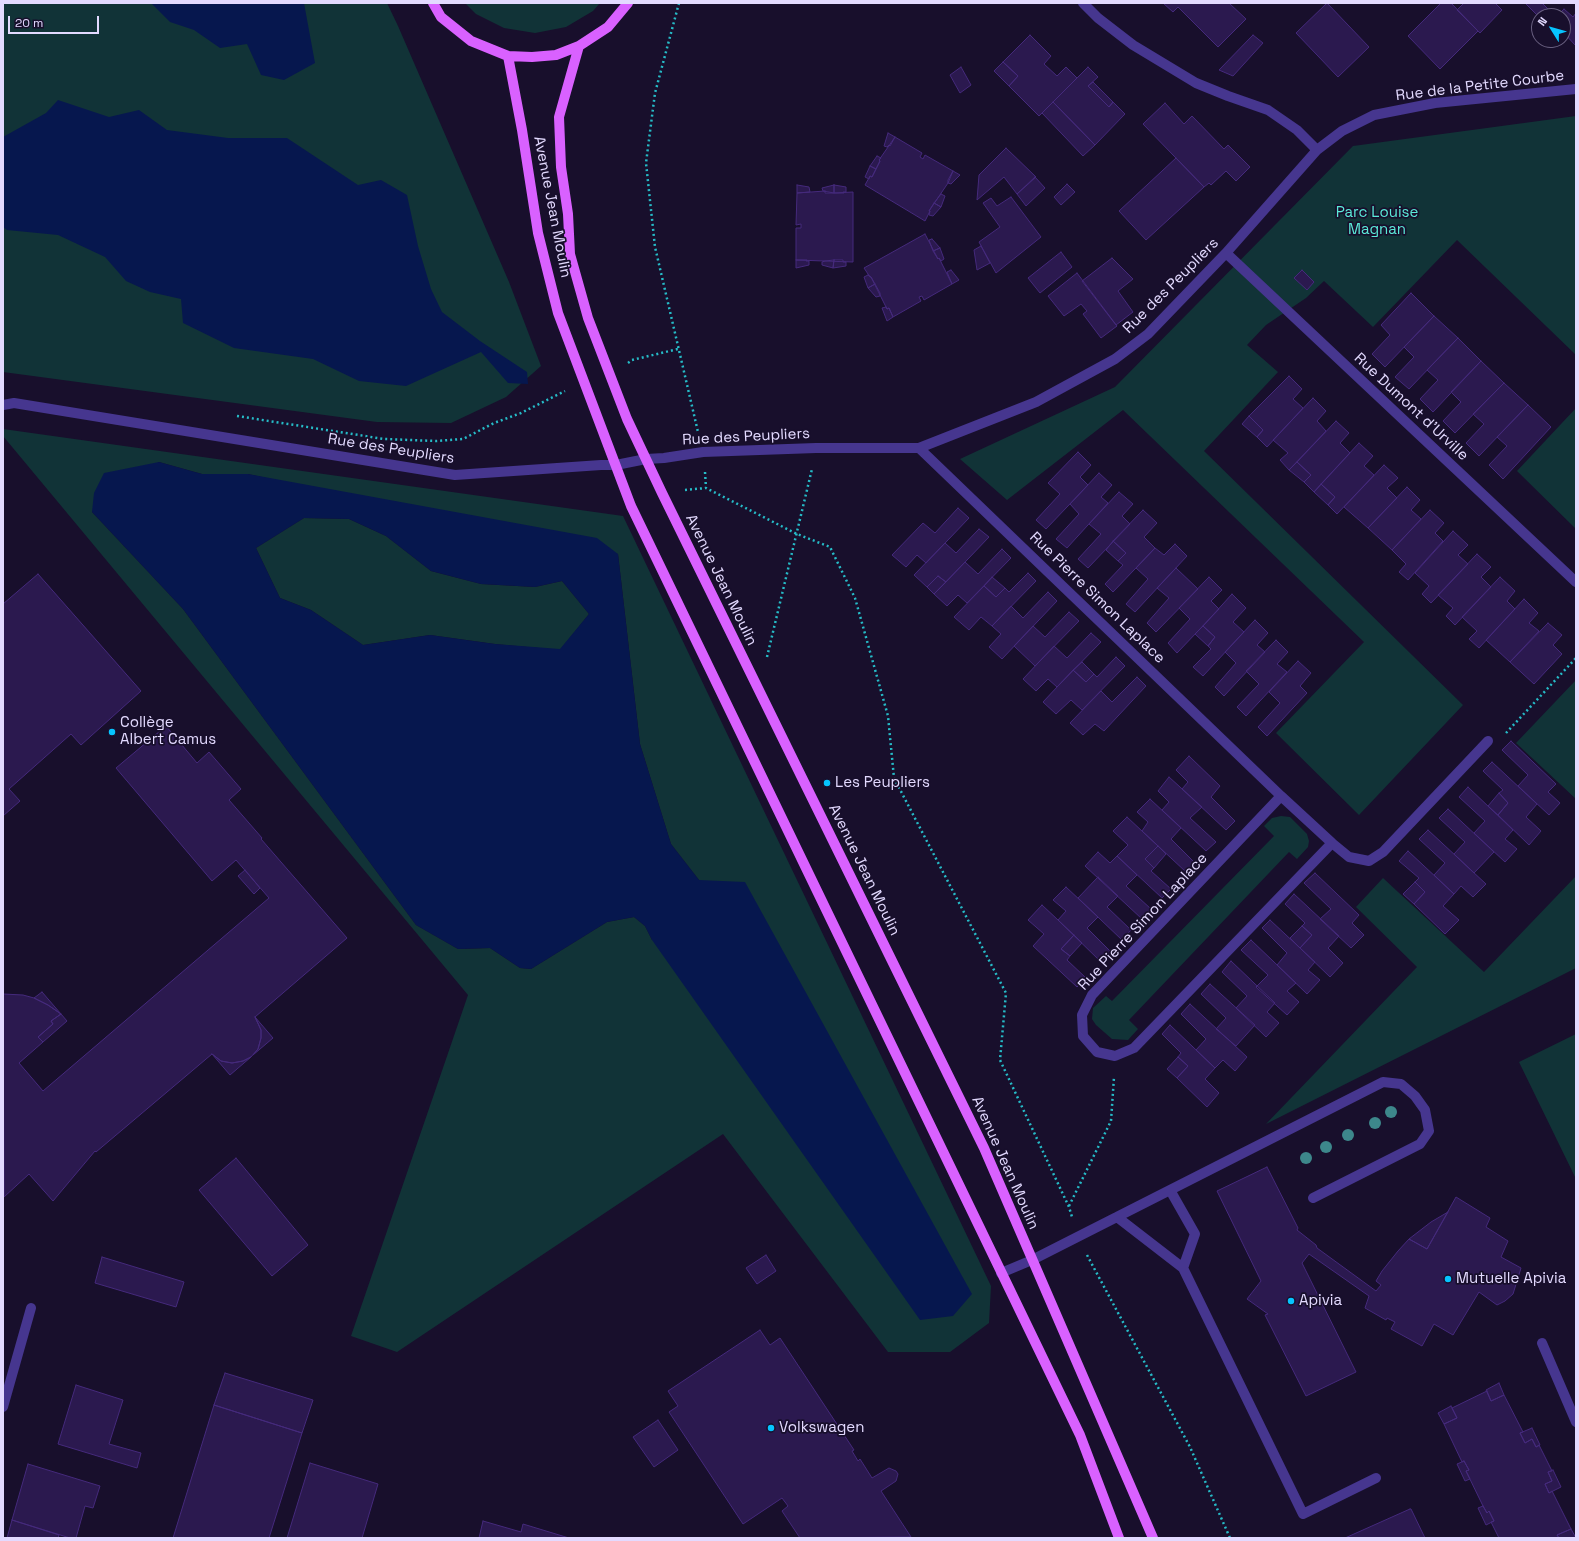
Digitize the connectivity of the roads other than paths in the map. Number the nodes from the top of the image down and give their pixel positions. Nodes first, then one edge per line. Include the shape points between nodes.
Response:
1 (433, 3) edge
2 (628, 3) edge
3 (1083, 3) edge
4 (579, 46) junction
5 (508, 56) junction
6 (1576, 89) edge
7 (1317, 150) junction
8 (1226, 253) junction
9 (3, 404) edge
10 (919, 448) junction
11 (646, 460) junction
12 (616, 465) junction
13 (1576, 582) edge
14 (1488, 741) road end
15 (1281, 796) junction
16 (1332, 842) junction
17 (1170, 1190) junction
18 (1313, 1198) dead end
19 (1117, 1217) junction
20 (1032, 1260) junction
21 (1183, 1268) junction
22 (1001, 1273) junction
23 (31, 1308) dead end
24 (1542, 1344) dead end
25 (3, 1407) edge
26 (1576, 1422) edge
27 (1376, 1478) dead end
28 (1119, 1538) edge
29 (1153, 1538) edge

1 - 5 main road via 441,17 471,41
2 - 4 main road via 608,27
3 - 7 street via 1133,45 1196,83 1268,110 1297,130
4 - 5 main road via 556,55
4 - 11 main road, Avenue Jean Moulin via 560,117 561,167 568,214 570,254 588,318
5 - 12 main road, Avenue Jean Moulin via 538,233 558,313
6 - 7 street, Rue de la Petite Courbe via 1435,103 1374,115 1342,131
7 - 8 street, Rue des Peupliers
8 - 10 street, Rue des Peupliers via 1148,334 1115,359 1036,402
8 - 13 street, Rue Dumont d'Urville
9 - 12 street, Rue des Peupliers via 14,403 455,475
10 - 11 street, Rue des Peupliers via 703,452
10 - 15 street, Rue Pierre Simon Laplace
11 - 12 street, Rue des Peupliers
11 - 20 main road, Avenue Jean Moulin via 984,1148
12 - 22 main road, Avenue Jean Moulin via 631,506
14 - 16 street via 1383,852 1369,861 1349,857
15 - 16 street
15 - 16 street, Rue Pierre Simon Laplace via 1092,995 1082,1015 1083,1036 1097,1052 1115,1056 1134,1048
17 - 18 street via 1383,1082 1401,1084 1415,1096 1425,1110 1429,1131 1420,1144
17 - 19 street
17 - 21 street via 1195,1234
19 - 20 street
19 - 21 street
20 - 22 street
20 - 29 main road, Avenue Jean Moulin
21 - 27 street via 1303,1514
22 - 28 main road, Avenue Jean Moulin via 1080,1435
23 - 25 street
24 - 26 street

